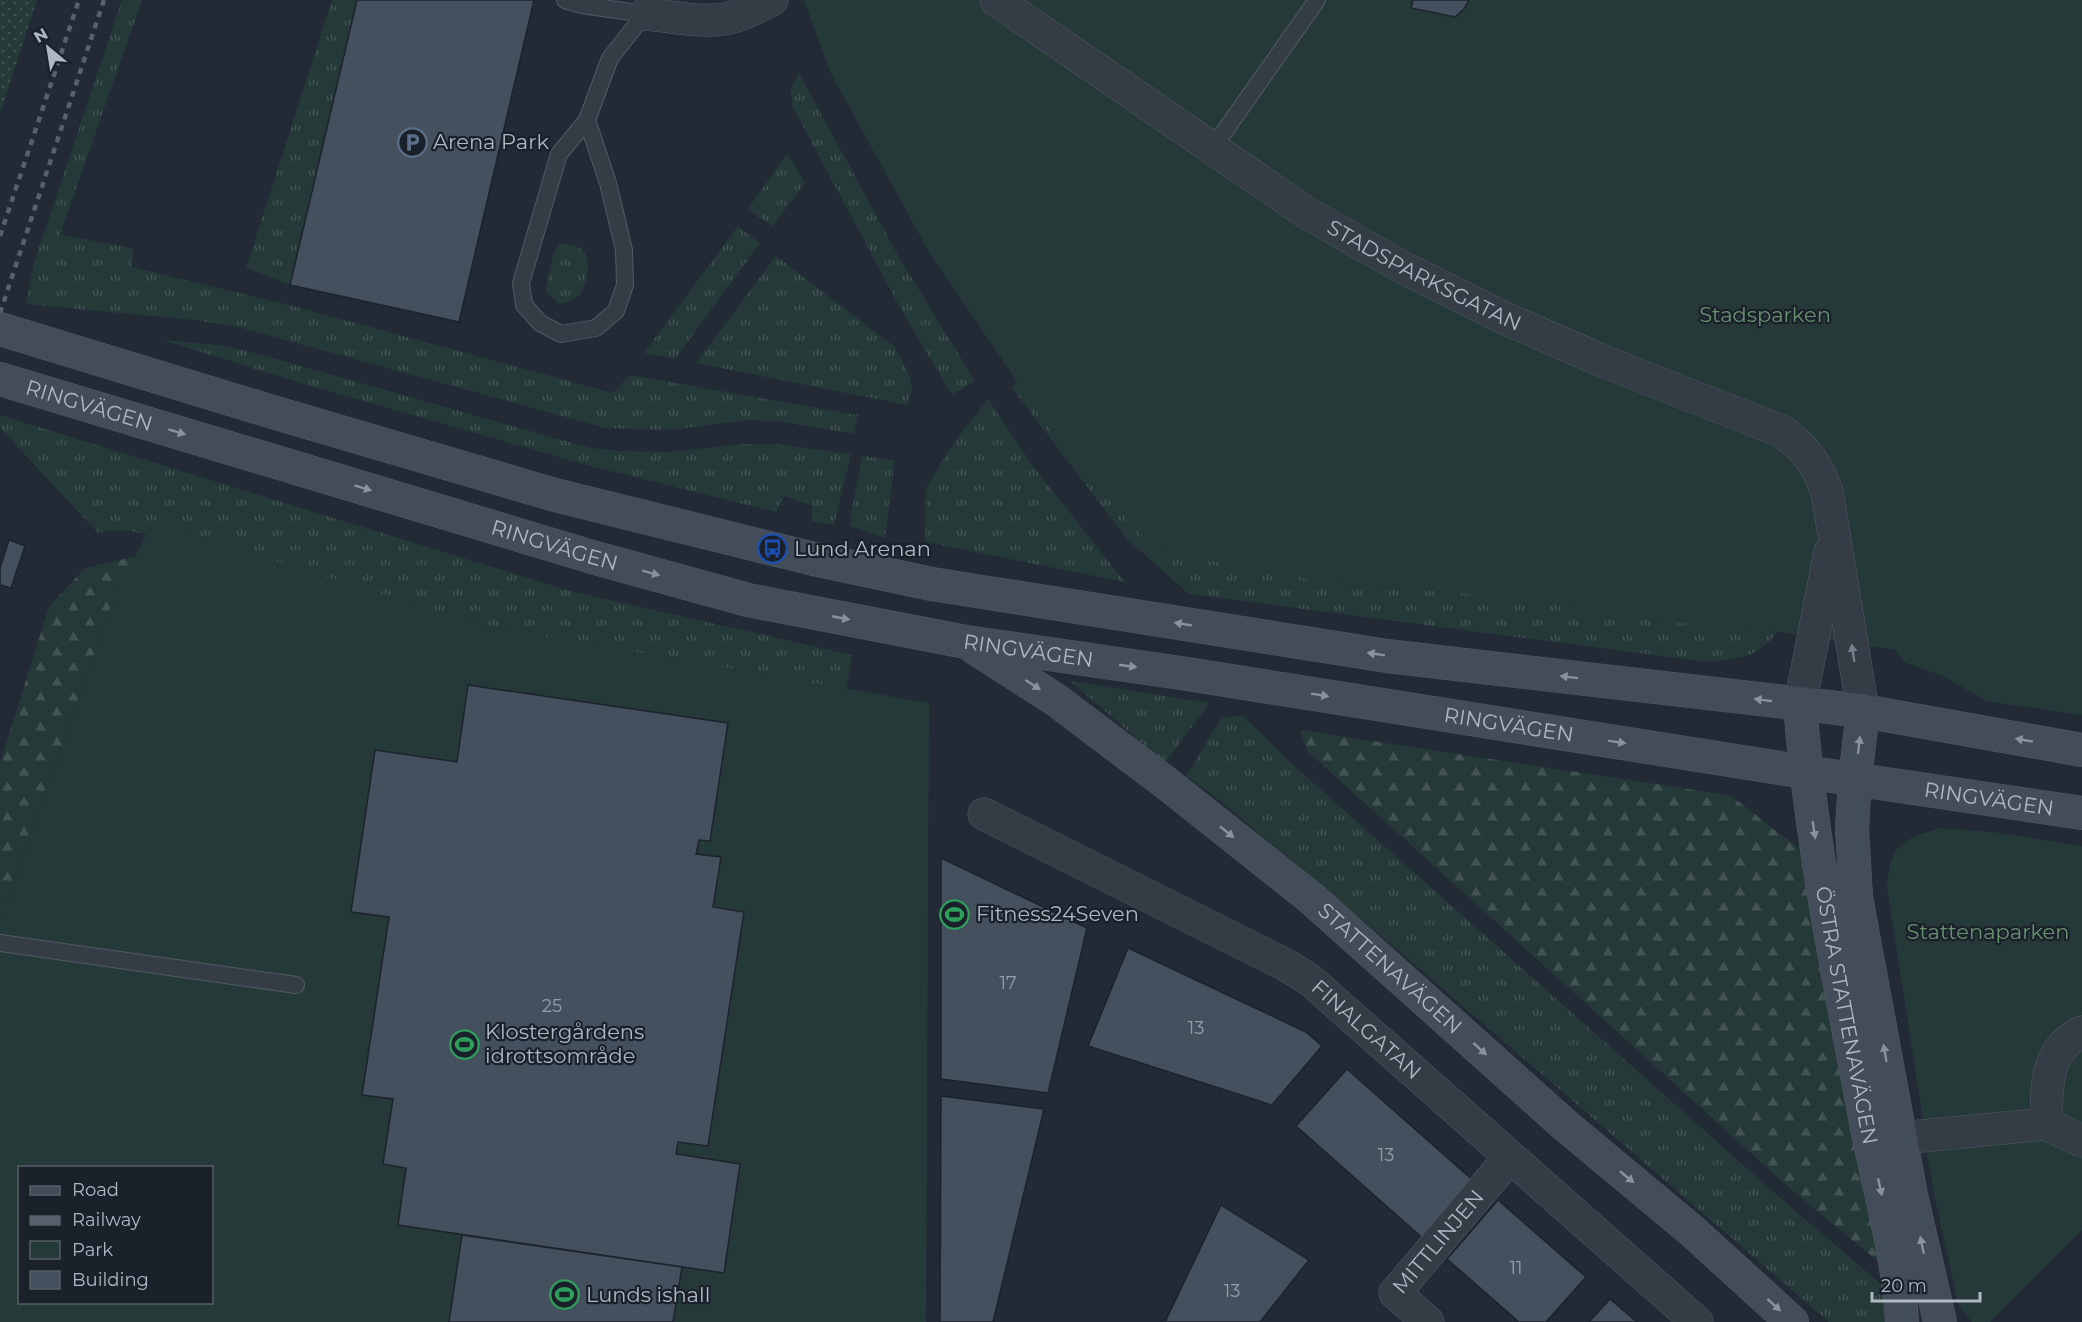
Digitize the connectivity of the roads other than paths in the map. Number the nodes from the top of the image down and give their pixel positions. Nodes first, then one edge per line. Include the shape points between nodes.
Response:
1 (565, 0) edge
2 (772, 0) edge
3 (996, 0) edge
4 (1317, 0) edge
5 (644, 5) edge
6 (587, 120) junction
7 (1212, 149) junction
8 (0, 329) edge
9 (0, 379) edge
10 (1834, 534) junction
11 (966, 642) junction
12 (1800, 705) junction
13 (1863, 711) junction
14 (2082, 750) edge
15 (1805, 772) junction
16 (1855, 779) junction
17 (2082, 813) edge
18 (984, 814) dead end
19 (0, 943) edge
20 (296, 985) dead end
21 (2082, 1032) edge
22 (2046, 1124) junction
23 (2082, 1141) edge
24 (1886, 1144) junction
25 (1510, 1157) junction
26 (1428, 1322) edge
27 (1697, 1322) edge
28 (1792, 1322) edge
29 (1902, 1322) edge
30 (1940, 1322) edge

1 - 5 lane via 582,5
2 - 5 street via 725,19 696,19
3 - 7 street, STADSPARKSGATAN
4 - 7 lane
5 - 6 lane via 610,58
6 - 6 lane via 559,154 521,283 524,305 540,323 561,334 596,328 616,311 625,285 624,250
7 - 10 street, STADSPARKSGATAN via 1307,213 1492,312 1783,432 1810,456 1820,473
12 -> 8 main road via 1387,656 932,584 555,495
9 -> 11 main road, RINGVÄGEN via 748,600
10 - 12 street, STADSPARKSGATAN
13 -> 10 street, STADSPARKSGATAN
11 -> 15 main road, RINGVÄGEN
11 -> 28 main road, STATTENAVÄGEN via 1056,700 1311,898
12 - 13 main road
12 - 15 main road, ÖSTRA STATTENAVÄGEN
14 -> 13 main road
16 -> 13 main road, ÖSTRA STATTENAVÄGEN
15 - 16 main road, RINGVÄGEN
15 -> 24 main road, ÖSTRA STATTENAVÄGEN via 1835,961
16 - 17 main road, RINGVÄGEN
24 -> 16 main road, ÖSTRA STATTENAVÄGEN via 1856,897 1852,837
18 - 25 street, FINALGATAN via 1311,980
19 - 20 lane
21 - 22 street via 2072,1037 2049,1069
22 - 23 street
22 - 24 street
24 -> 29 main road, ÖSTRA STATTENAVÄGEN
30 -> 24 main road, ÖSTRA STATTENAVÄGEN via 1911,1195
25 - 26 street, MITTLINJEN via 1395,1293
25 - 27 street, FINALGATAN

